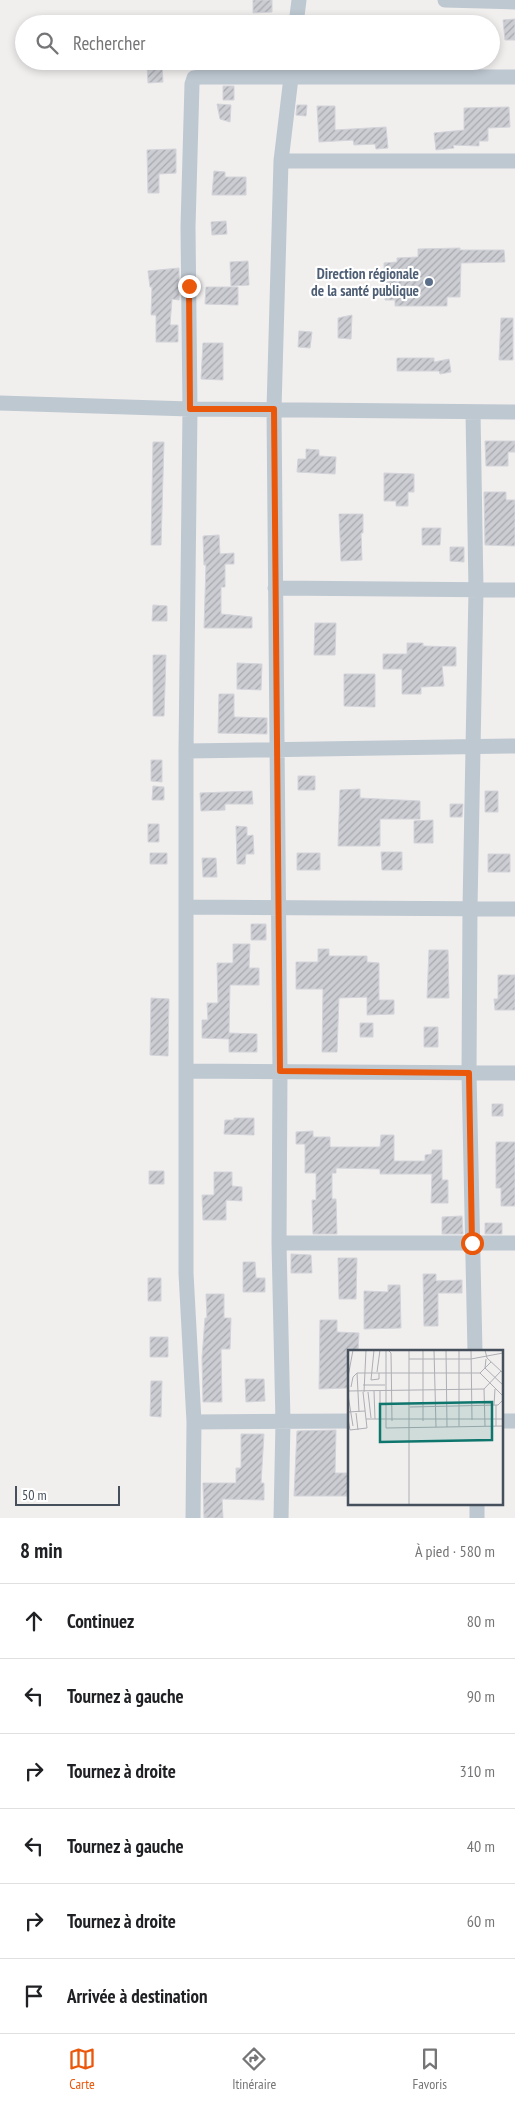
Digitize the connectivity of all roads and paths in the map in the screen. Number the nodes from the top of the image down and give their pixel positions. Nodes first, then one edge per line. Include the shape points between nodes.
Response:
1 (299, 0) edge
2 (445, 0) edge
3 (515, 2) edge
4 (297, 15) edge
5 (291, 70) edge
6 (291, 77) junction
7 (515, 77) edge
8 (281, 161) junction
9 (515, 162) edge
10 (0, 403) edge
11 (190, 409) junction
12 (274, 409) junction
13 (473, 412) junction
14 (515, 412) edge
15 (275, 588) junction
16 (476, 590) junction
17 (515, 590) edge
18 (473, 746) junction
19 (515, 746) edge
20 (276, 749) junction
21 (186, 751) junction
22 (186, 907) junction
23 (278, 908) junction
24 (470, 908) junction
25 (515, 909) edge
26 (186, 1071) junction
27 (280, 1071) junction
28 (469, 1073) junction
29 (515, 1073) edge
30 (279, 1243) junction
31 (472, 1243) junction
32 (515, 1243) edge
33 (475, 1350) edge
34 (348, 1421) edge
35 (502, 1421) edge
36 (515, 1421) edge
37 (194, 1422) junction
38 (283, 1422) junction
39 (192, 1518) edge
40 (281, 1518) edge

1 - 4 street
2 - 3 street
5 - 6 street
6 - 7 street
6 - 8 street
6 - 11 street via 200,77 194,78 192,84 188,227
8 - 9 street
8 - 12 street
10 - 11 street
11 - 12 street
11 - 21 street
12 - 13 street
12 - 15 street
13 - 14 street
13 - 16 street
15 - 16 street
15 - 20 street
16 - 17 street
16 - 18 street
18 - 19 street
18 - 20 street
18 - 24 street
20 - 21 street
20 - 23 street
21 - 22 street
22 - 23 street
22 - 26 street
23 - 24 street
23 - 27 street
24 - 25 street
24 - 28 street
26 - 27 street
26 - 37 street via 186,1273
27 - 28 street
27 - 30 street
28 - 29 street
28 - 31 street
30 - 31 street
30 - 38 street
31 - 32 street
31 - 33 street
34 - 38 street
35 - 36 street
37 - 38 street
37 - 39 street
38 - 40 street

